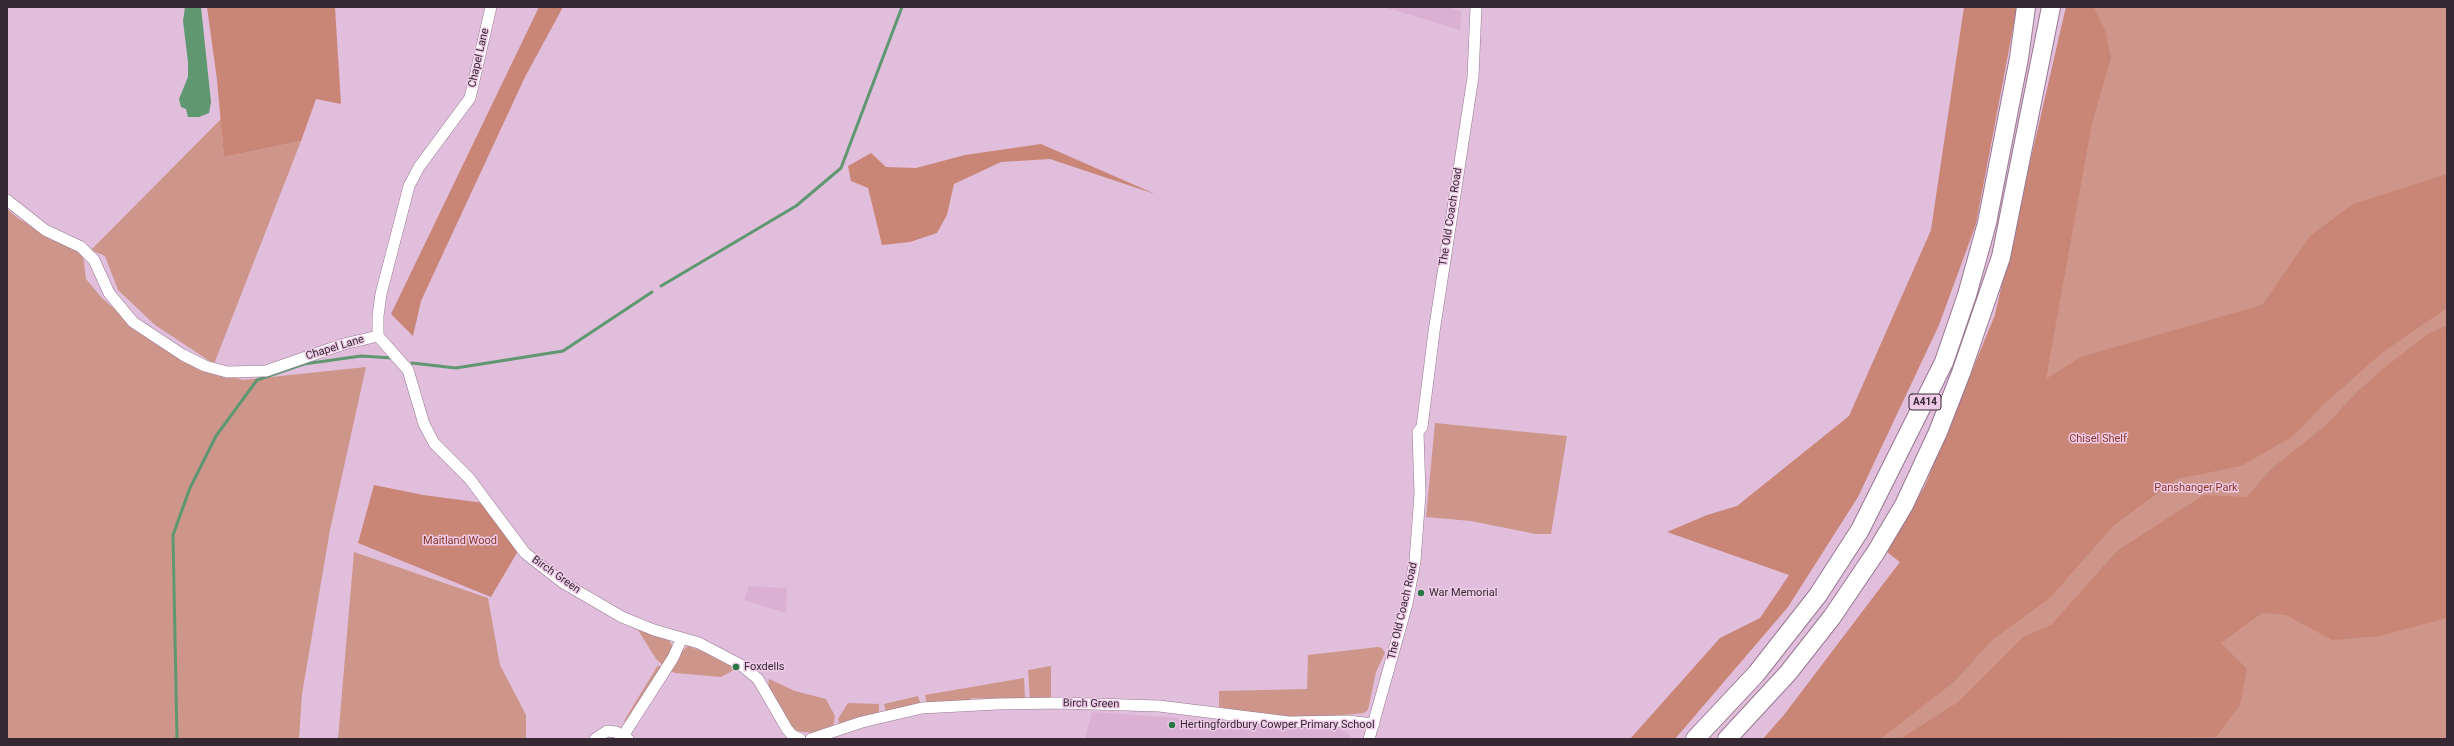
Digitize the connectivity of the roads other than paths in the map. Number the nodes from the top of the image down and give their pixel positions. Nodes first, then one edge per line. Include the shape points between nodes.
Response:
1 (491, 7) edge
2 (1476, 7) edge
3 (2026, 7) edge
4 (2051, 7) edge
5 (7, 200) edge
6 (378, 336) junction
7 (682, 638) junction
8 (1374, 724) junction
9 (626, 738) edge
10 (595, 739) edge
11 (800, 739) edge
12 (811, 739) edge
13 (1370, 739) edge
14 (1696, 739) edge
15 (1727, 739) edge

1 - 6 street, Chapel Lane via 470,98 418,167 410,186 381,294
2 - 8 street, The Old Coach Road via 1473,77 1422,427 1424,447 1420,456 1418,533 1413,573
3 - 14 highway, A414 via 2019,58 1987,223 1968,294 1944,362 1900,455 1860,530 1818,595 1756,674
4 - 15 highway, A414 via 2000,257 1938,432 1904,505 1832,617 1788,673
5 - 6 street, Chapel Lane via 45,230 81,247 94,260 109,293 133,322 182,355 205,366 227,372 266,371 344,344
6 - 7 street, Birch Green via 408,370 424,424 434,443 469,478 525,554 562,582 622,617
7 - 9 street
7 - 11 street, Birch Green via 727,657 758,678 787,729
8 - 12 street, Birch Green via 1347,721 1289,722 1144,705 997,704 922,708 862,722
8 - 13 street, The Old Coach Road
9 - 10 street via 616,732 607,731

